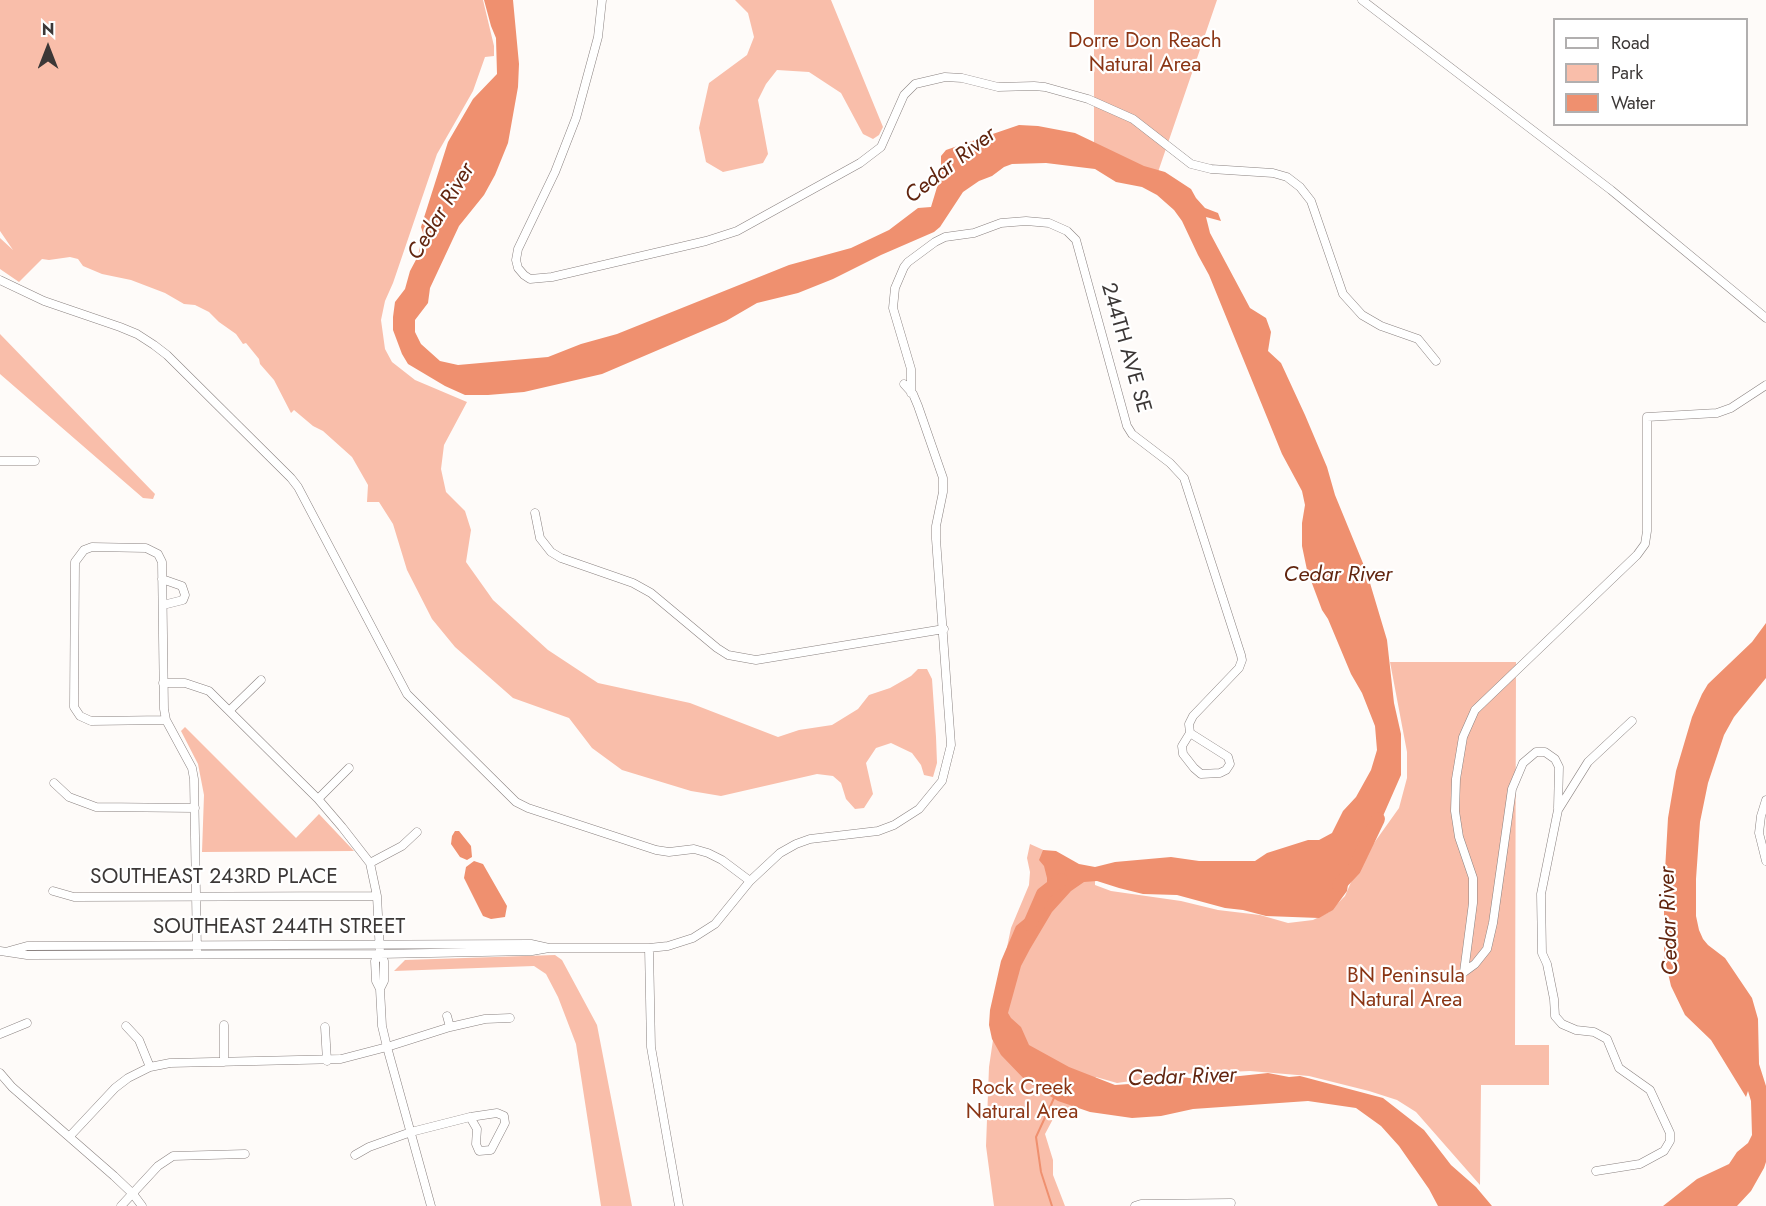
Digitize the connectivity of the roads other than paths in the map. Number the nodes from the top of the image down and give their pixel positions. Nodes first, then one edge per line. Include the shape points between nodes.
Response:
1 (602, 0) edge
2 (1362, 0) edge
3 (0, 280) edge
4 (1766, 318) edge
5 (1436, 361) dead end
6 (904, 384) dead end
7 (1766, 385) edge
8 (911, 393) junction
9 (0, 461) edge
10 (35, 461) dead end
11 (535, 513) dead end
12 (162, 579) junction
13 (163, 604) junction
14 (944, 629) junction
15 (261, 680) dead end
16 (164, 683) junction
17 (230, 710) junction
18 (166, 720) junction
19 (1632, 721) dead end
20 (1190, 733) junction
21 (349, 768) dead end
22 (54, 783) dead end
23 (318, 799) junction
24 (1766, 800) edge
25 (195, 808) junction
26 (1558, 810) junction
27 (417, 832) dead end
28 (1766, 861) edge
29 (370, 863) junction
30 (750, 881) junction
31 (53, 891) dead end
32 (377, 896) junction
33 (196, 897) junction
34 (649, 948) junction
35 (380, 950) junction
36 (4, 951) edge
37 (197, 951) junction
38 (447, 1016) dead end
39 (510, 1018) dead end
40 (27, 1023) dead end
41 (224, 1025) dead end
42 (126, 1026) dead end
43 (450, 1026) junction
44 (325, 1027) dead end
45 (0, 1034) edge
46 (387, 1047) junction
47 (327, 1061) junction
48 (224, 1062) junction
49 (150, 1067) junction
50 (0, 1073) edge
51 (470, 1117) junction
52 (411, 1132) junction
53 (70, 1136) junction
54 (245, 1154) dead end
55 (355, 1155) dead end
56 (1596, 1171) dead end
57 (133, 1194) junction
58 (1231, 1203) dead end
59 (121, 1206) edge
60 (142, 1206) edge
61 (431, 1206) edge
62 (679, 1206) edge
63 (1135, 1206) edge

1 - 5 street via 598,37 576,118 518,249 516,260 524,275 537,279 552,277 737,231 860,163 881,147 904,95 915,84 945,77 962,78 998,87 1045,87 1088,99 1133,119 1191,164 1287,177 1311,201 1343,294 1362,315 1418,339
2 - 4 street via 1611,190
3 - 30 street via 44,301 137,334 167,355 291,478 407,694 505,792 528,808 641,845 669,852 694,849 708,853
6 - 8 street
7 - 26 street via 1717,413 1647,417 1645,544 1475,710 1463,737 1456,779 1459,837 1473,878 1464,972 1487,949 1512,789 1523,764 1536,752 1556,759
8 - 14 street via 943,478 936,539
8 - 20 street, 244TH AVE SE via 911,369 893,308 895,288 908,262 945,237 974,233 1001,223 1049,223 1076,240 1127,426 1184,478 1241,655 1239,668 1193,716
9 - 10 street
11 - 14 street via 540,538 551,552 651,593 728,655 742,659 756,660
12 - 13 street
12 - 13 street via 182,586 185,595 183,600
12 - 18 street via 158,554 146,548 92,547 76,558 73,700 80,716 91,721
13 - 16 street
14 - 30 street via 951,745 942,781 931,797 905,819 878,831 796,843
15 - 17 street
16 - 17 street via 195,685 209,691
16 - 18 street
17 - 23 street
18 - 25 street via 192,768
19 - 26 street via 1588,762
20 - 20 street, 244TH AVE SE via 1228,757 1230,765 1226,770 1201,774 1194,768 1182,746
21 - 23 street
22 - 25 street via 69,797 96,807
23 - 29 street
24 - 28 street via 1759,833
25 - 33 street
26 - 56 street via 1541,894 1542,953 1555,1016 1562,1024 1607,1039 1619,1068 1650,1090 1670,1133 1664,1151 1640,1164
27 - 29 street via 402,846
29 - 32 street
30 - 34 street, SOUTHEAST 244TH STREET via 707,930 683,942
31 - 33 street, SOUTHEAST 243RD PLACE via 74,897
32 - 33 street, SOUTHEAST 243RD PLACE
32 - 35 street
33 - 37 street
34 - 35 street, SOUTHEAST 244TH STREET
34 - 62 street via 651,1047
35 - 37 street, SOUTHEAST 244TH STREET
35 - 46 street via 375,960 376,981
36 - 37 street, SOUTHEAST 244TH STREET via 27,946
38 - 43 street
39 - 43 street
40 - 45 street
41 - 48 street
42 - 49 street via 139,1040
43 - 46 street
44 - 47 street
46 - 47 street
46 - 52 street
47 - 48 street
48 - 49 street
49 - 53 street via 115,1088
50 - 53 street
51 - 51 street via 492,1113 504,1116 504,1127 490,1150 479,1151 477,1129
51 - 52 street
52 - 55 street via 369,1146
52 - 61 street
53 - 57 street
54 - 57 street via 173,1156 158,1166
57 - 59 street
57 - 60 street
58 - 63 street

